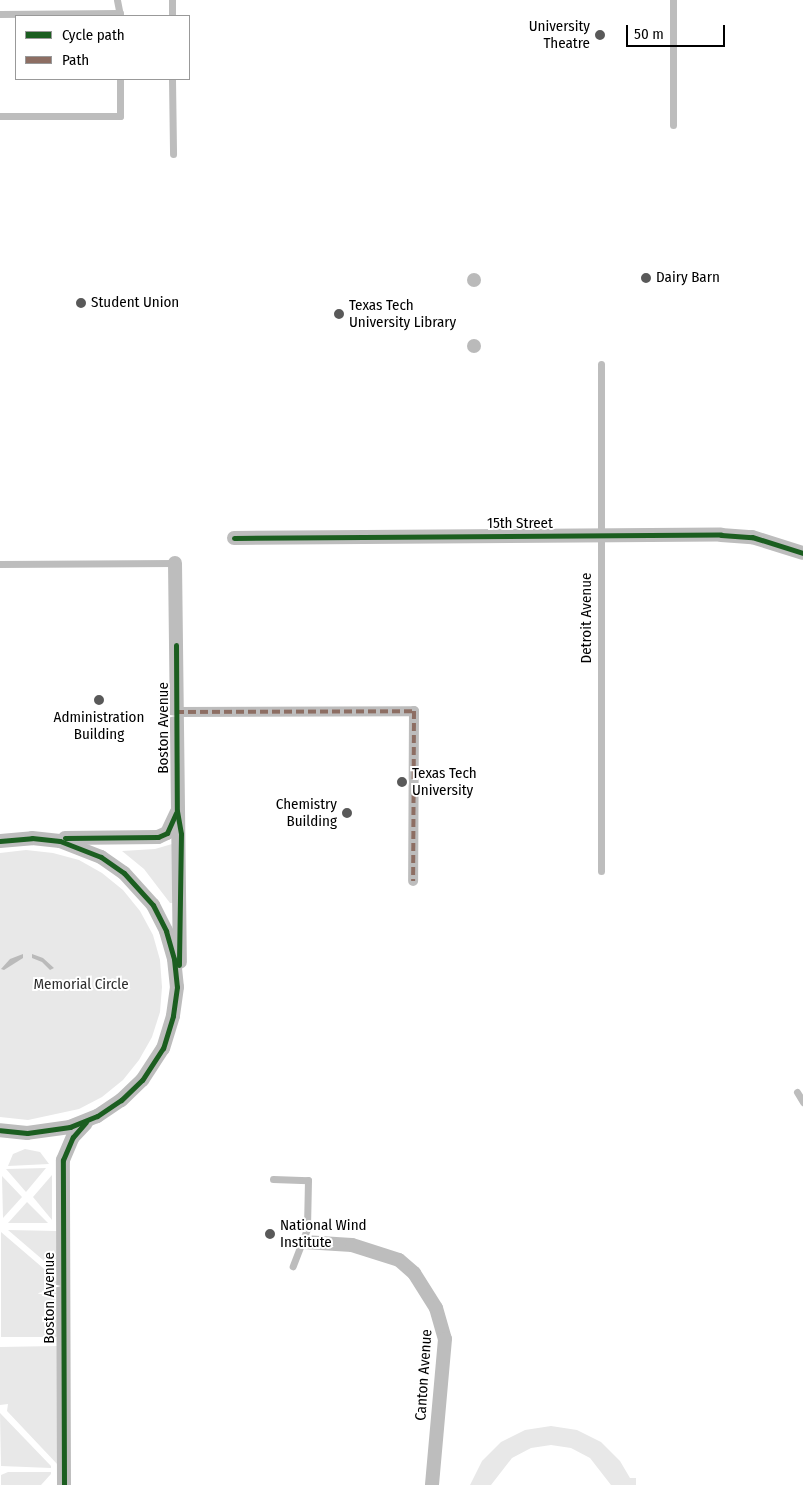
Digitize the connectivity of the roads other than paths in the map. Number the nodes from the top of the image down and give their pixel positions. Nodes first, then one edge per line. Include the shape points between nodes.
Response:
1 (117, 0) edge
2 (172, 0) edge
3 (673, 0) edge
4 (0, 14) edge
5 (120, 15) edge
6 (172, 15) edge
7 (120, 80) edge
8 (172, 80) edge
9 (0, 116) edge
10 (673, 125) dead end
11 (173, 154) dead end
12 (601, 364) dead end
13 (601, 536) junction
14 (234, 538) dead end
15 (803, 553) edge
16 (175, 563) joint
17 (0, 564) edge
18 (176, 712) junction
19 (177, 811) junction
20 (46, 839) junction
21 (0, 841) edge
22 (601, 871) dead end
23 (412, 881) dead end
24 (177, 987) junction
25 (797, 1092) dead end
26 (803, 1102) edge
27 (88, 1120) junction
28 (0, 1130) edge
29 (273, 1179) dead end
30 (304, 1242) junction
31 (293, 1266) dead end
32 (64, 1485) edge
33 (432, 1485) edge

1 - 5 lane
2 - 6 lane
3 - 10 lane
4 - 5 lane
7 - 9 lane via 120,116
8 - 11 lane
12 - 13 lane, Detroit Avenue
13 - 14 street, 15th Street
13 - 15 street, 15th Street via 752,537
13 - 22 lane, Detroit Avenue
16 - 17 lane
16 - 18 street, Boston Avenue
18 - 19 street, Boston Avenue
18 - 23 street via 414,711
19 - 20 street via 172,825 158,837
19 - 24 street, Boston Avenue via 181,834 181,952
20 - 21 street
20 - 24 street via 74,845 101,856 144,894 166,931 174,958
24 - 27 street via 170,1030 151,1069 121,1100
25 - 26 lane
27 - 28 street via 42,1132
27 - 32 street, Boston Avenue via 73,1137 63,1160
29 - 30 lane via 308,1180
30 - 31 lane
30 - 33 street, Canton Avenue via 352,1245 399,1260 414,1273 436,1308 445,1339

